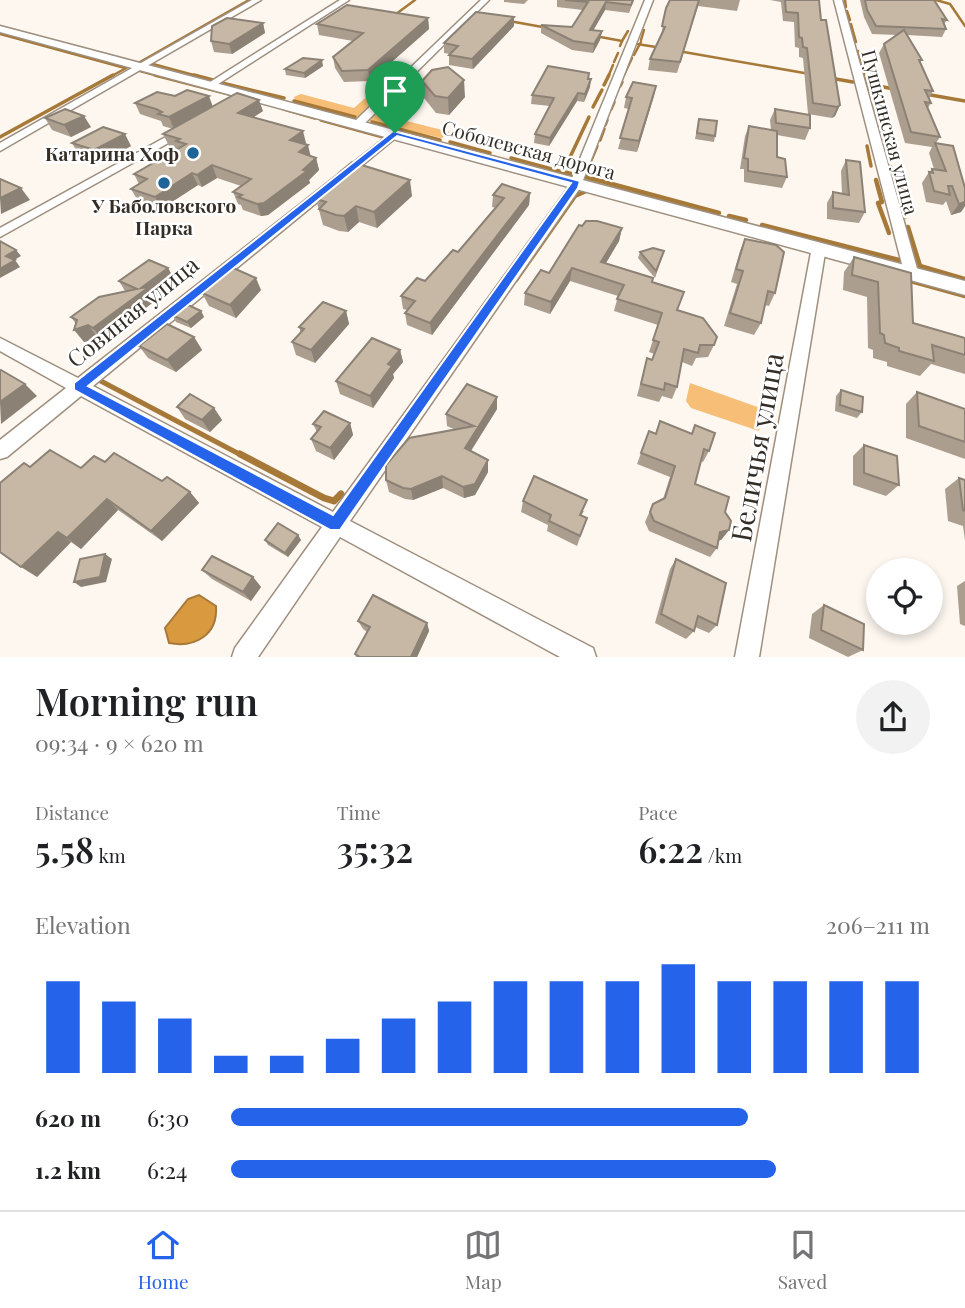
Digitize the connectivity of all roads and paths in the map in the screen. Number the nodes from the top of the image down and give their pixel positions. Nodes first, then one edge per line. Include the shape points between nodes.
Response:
1 (257, 0) edge
2 (345, 0) edge
3 (485, 0) edge
4 (649, 0) edge
5 (838, 0) edge
6 (0, 29) edge
7 (141, 66) junction
8 (212, 85) junction
9 (248, 94) junction
10 (230, 104) edge
11 (359, 123) junction
12 (191, 126) edge
13 (395, 133) junction
14 (0, 148) edge
15 (575, 181) junction
16 (0, 233) edge
17 (819, 247) junction
18 (911, 272) junction
19 (965, 288) edge
20 (0, 344) edge
21 (86, 379) junction
22 (0, 451) edge
23 (335, 525) junction
24 (244, 657) edge
25 (584, 657) edge
26 (747, 657) edge

1 - 7 street
2 - 8 street
3 - 11 street
4 - 15 street
5 - 18 street, Пушкинская улица
6 - 7 street, Соболевская дорога
7 - 8 street, Соболевская дорога
7 - 14 street
8 - 9 street, Соболевская дорога
9 - 10 street
9 - 11 street, Соболевская дорога
11 - 13 street, Соболевская дорога
12 - 16 street
13 - 15 street, Соболевская дорога
13 - 21 street, Совиная улица
15 - 17 street, Соболевская дорога
15 - 23 street
17 - 18 street, Соболевская дорога
17 - 26 street, Беличья улица
18 - 19 street, Соболевская дорога
20 - 21 street
21 - 22 street, Совиная улица
21 - 23 street
23 - 24 street
23 - 25 street

